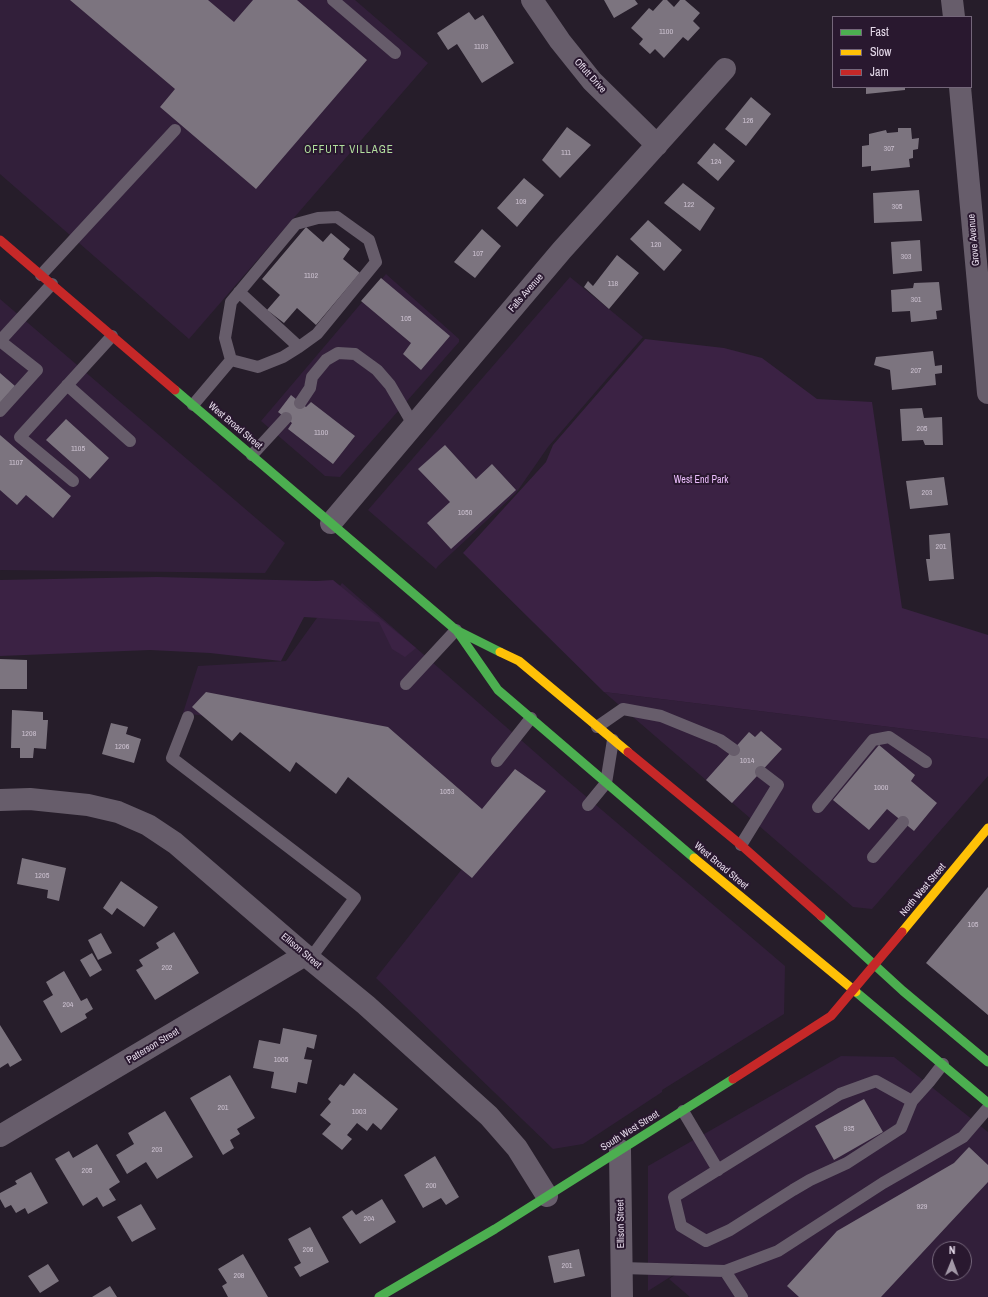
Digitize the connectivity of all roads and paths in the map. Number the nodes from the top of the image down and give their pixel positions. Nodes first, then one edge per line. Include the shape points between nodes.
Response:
1 (333, 0) edge
2 (532, 0) edge
3 (952, 0) edge
4 (954, 16) edge
5 (395, 53) dead end
6 (726, 69) dead end
7 (960, 88) edge
8 (175, 130) dead end
9 (657, 145) junction
10 (0, 240) edge
11 (41, 275) junction
12 (52, 284) junction
13 (239, 292) junction
14 (985, 316) edge
15 (112, 336) junction
16 (0, 341) edge
17 (300, 347) junction
18 (231, 360) junction
19 (67, 385) junction
20 (988, 393) edge
21 (300, 403) dead end
22 (193, 405) junction
23 (0, 411) edge
24 (286, 418) dead end
25 (414, 426) junction
26 (130, 441) dead end
27 (252, 455) junction
28 (73, 481) dead end
29 (331, 523) junction
30 (456, 630) junction
31 (406, 684) dead end
32 (188, 716) dead end
33 (531, 718) junction
34 (597, 727) junction
35 (613, 740) junction
36 (734, 750) dead end
37 (497, 761) dead end
38 (926, 762) dead end
39 (761, 772) dead end
40 (606, 783) junction
41 (0, 800) edge
42 (588, 805) dead end
43 (818, 807) dead end
44 (904, 822) dead end
45 (988, 828) edge
46 (741, 846) junction
47 (873, 857) dead end
48 (308, 957) junction
49 (875, 965) junction
50 (854, 991) junction
51 (988, 1062) edge
52 (943, 1064) junction
53 (912, 1101) junction
54 (988, 1103) edge
55 (988, 1108) edge
56 (683, 1111) junction
57 (0, 1136) edge
58 (620, 1150) junction
59 (718, 1170) junction
60 (547, 1196) junction
61 (622, 1268) junction
62 (725, 1271) junction
63 (379, 1297) edge
64 (622, 1297) edge
65 (742, 1297) edge

1 - 5 lane
2 - 9 street, Offutt Drive via 592,81
3 - 4 street
6 - 9 street, Falls Avenue
7 - 14 street, Grove Avenue
8 - 11 lane
9 - 25 street, Falls Avenue via 562,250
10 - 11 main road, West Broad Street
11 - 12 main road, West Broad Street
12 - 15 main road, West Broad Street
12 - 16 lane
13 - 17 lane
13 - 17 lane via 296,224 337,216 369,240 376,262 317,334
13 - 18 lane via 231,302 225,338
14 - 20 street, Grove Avenue
15 - 19 lane
15 - 22 main road, West Broad Street
16 - 23 lane via 38,370
17 - 18 lane via 258,367
18 - 22 lane
19 - 26 lane
19 - 28 lane via 20,437
21 - 25 lane via 310,388 312,377 326,360 338,353 355,354 377,370 390,385
22 - 27 main road, West Broad Street
24 - 27 lane
25 - 29 street, Falls Avenue
27 - 29 main road, West Broad Street
29 - 30 main road, West Broad Street
30 - 31 lane
30 - 33 main road, West Broad Street via 498,690
30 - 34 main road, West Broad Street via 519,661
32 - 48 lane via 172,758 355,898
33 - 37 lane
33 - 40 main road, West Broad Street
34 - 35 main road, West Broad Street
34 - 36 lane via 623,709 661,716 720,740
35 - 40 lane
35 - 46 main road, West Broad Street
38 - 43 lane via 889,736 873,740
39 - 46 lane via 778,785
40 - 42 lane
40 - 50 main road, West Broad Street
41 - 48 street, Ellison Street via 30,799 88,805 118,812 148,825 175,843
44 - 47 lane
45 - 49 main road, North West Street
46 - 49 main road, West Broad Street
48 - 57 street, Patterson Street
48 - 60 street, Ellison Street via 366,1005 489,1116 517,1148
49 - 50 main road, South West Street
49 - 51 main road, West Broad Street
50 - 52 main road, West Broad Street
50 - 56 main road, South West Street via 831,1016
52 - 53 lane
52 - 54 main road, West Broad Street
53 - 59 lane via 876,1081 840,1094
53 - 59 lane via 901,1128 847,1163 810,1180 730,1230 706,1241 680,1226 674,1197
55 - 62 lane via 963,1137 883,1183 778,1251
56 - 58 main road, South West Street
56 - 59 lane
58 - 60 main road, South West Street
58 - 61 street, Ellison Street
60 - 63 main road, South West Street
61 - 62 lane
61 - 64 street, Ellison Street
62 - 65 lane

